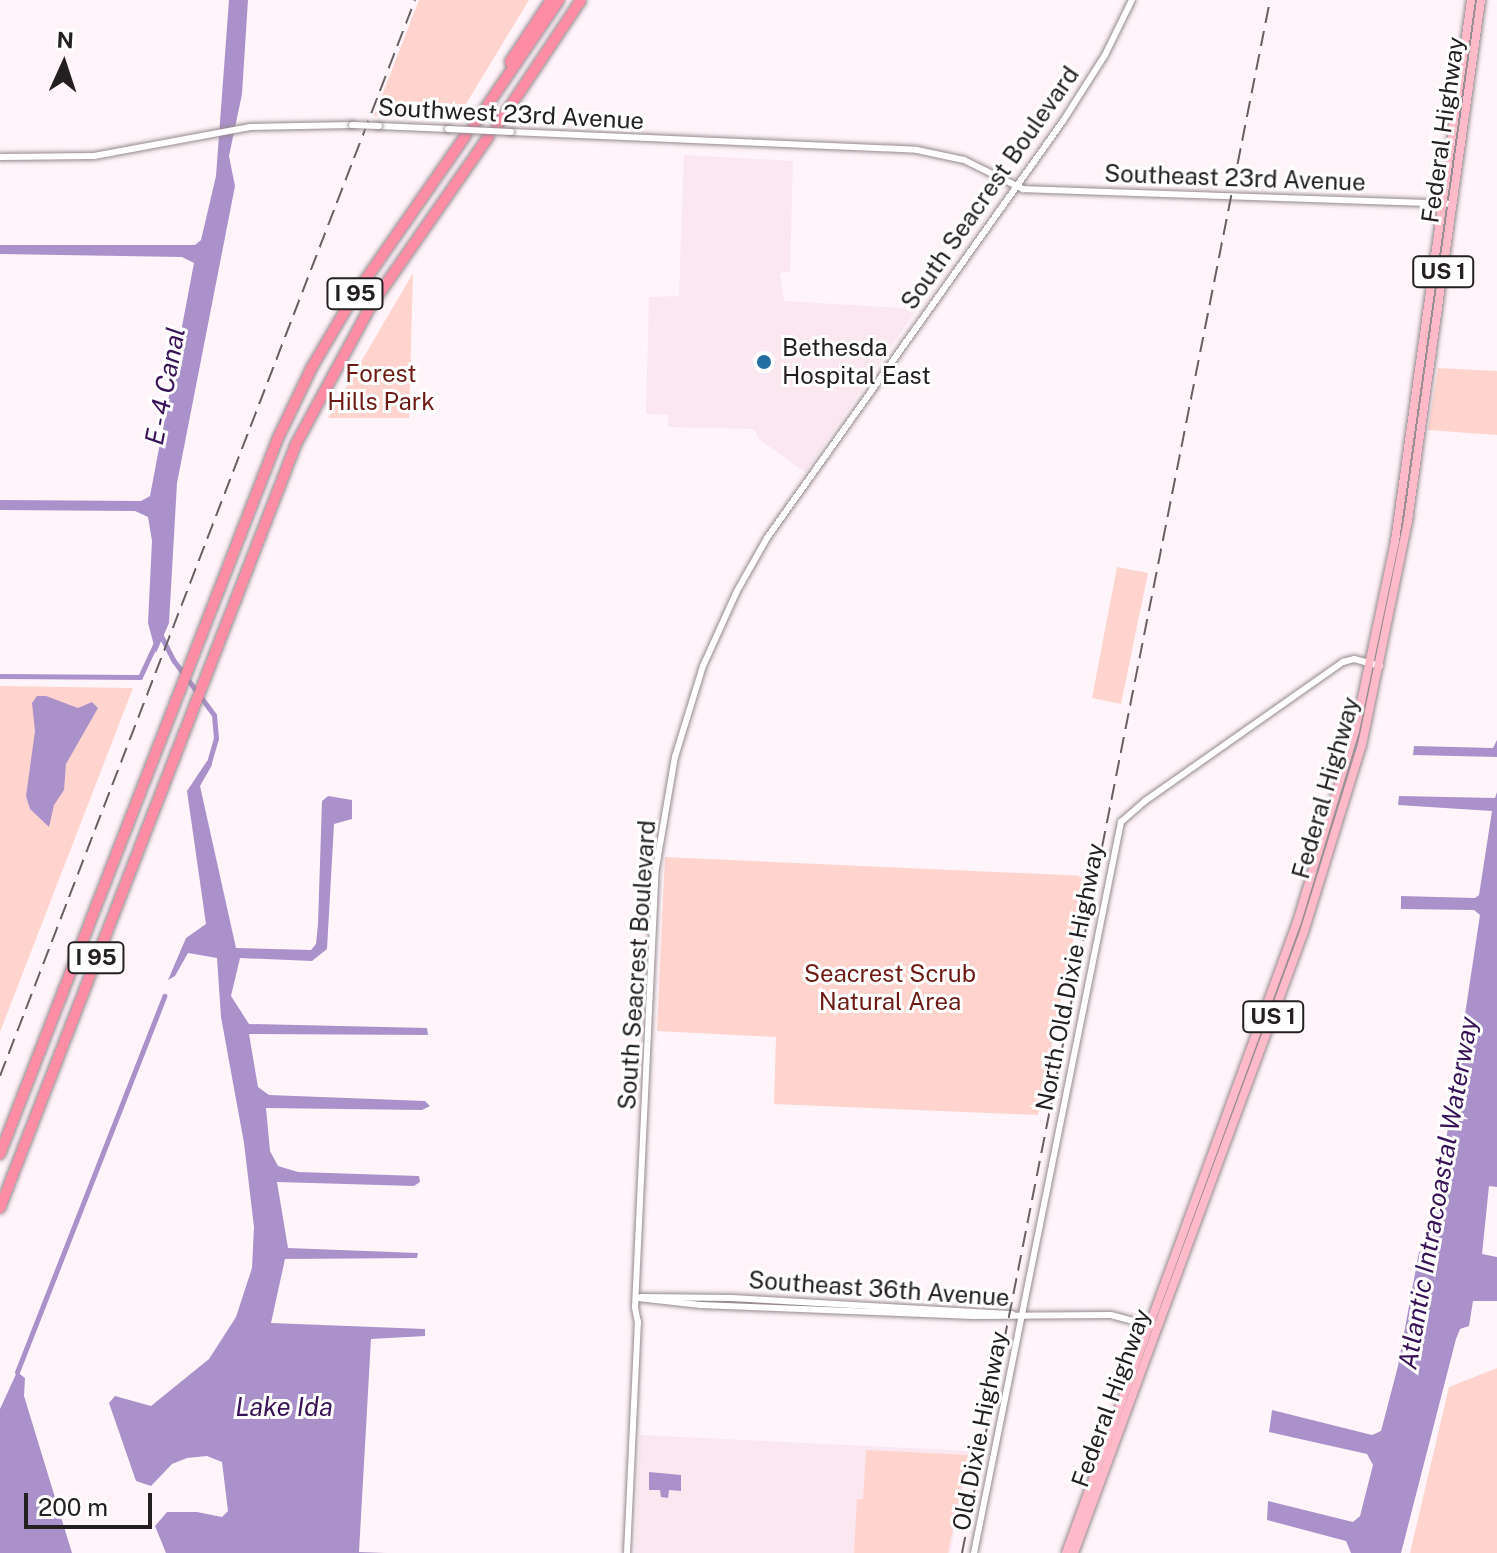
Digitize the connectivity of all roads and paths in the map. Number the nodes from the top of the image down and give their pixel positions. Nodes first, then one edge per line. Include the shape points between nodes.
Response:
1 (551, 0) edge
2 (559, 0) edge
3 (581, 0) edge
4 (1132, 0) edge
5 (1471, 0) edge
6 (1481, 0) edge
7 (1462, 65) junction
8 (1471, 68) junction
9 (1465, 119) junction
10 (497, 126) dead end
11 (466, 135) dead end
12 (489, 136) dead end
13 (0, 157) edge
14 (1016, 186) junction
15 (1448, 203) junction
16 (1434, 265) junction
17 (1442, 280) junction
18 (1424, 332) junction
19 (1418, 379) junction
20 (1428, 380) junction
21 (1422, 423) junction
22 (1376, 665) junction
23 (1349, 753) junction
24 (1354, 771) junction
25 (1343, 774) junction
26 (1348, 793) junction
27 (1238, 1082) junction
28 (1213, 1150) junction
29 (1223, 1152) junction
30 (0, 1154) edge
31 (1206, 1199) junction
32 (1194, 1201) junction
33 (0, 1208) edge
34 (1199, 1218) junction
35 (638, 1298) junction
36 (1022, 1316) junction
37 (1154, 1327) junction
38 (1102, 1466) junction
39 (627, 1553) edge
40 (974, 1553) edge
41 (1066, 1553) edge
42 (1074, 1553) edge

1 - 2 highway via 494,84 474,124
3 - 10 highway
4 - 14 street, South Seacrest Boulevard via 1089,82
5 - 7 main road, Federal Highway / US 1
6 - 8 main road, Federal Highway / US 1
7 - 8 main road
7 - 9 main road via 1467,77
7 - 15 main road, Federal Highway / US 1
8 - 9 main road, Federal Highway / US 1
9 - 15 main road, Federal Highway / US 1
11 - 30 highway, I 95 via 360,286 305,381 265,467
12 - 33 highway, I 95 via 387,280 323,388 284,473
13 - 14 street, Southwest 23rd Avenue, bridge via 106,155 239,129 352,125 917,150 964,160
14 - 15 street, Southeast 23rd Avenue
14 - 35 street, South Seacrest Boulevard via 767,538 726,612 689,706 656,868
15 - 16 main road, Federal Highway / US 1
15 - 17 main road, Federal Highway / US 1
16 - 17 main road
16 - 18 main road, Federal Highway / US 1
17 - 20 main road, Federal Highway / US 1
18 - 19 main road, Federal Highway / US 1
18 - 20 main road via 1423,371
19 - 21 main road via 1424,389
19 - 22 main road, Federal Highway / US 1
20 - 21 main road, Federal Highway / US 1
21 - 22 main road, Federal Highway / US 1 via 1403,551
22 - 23 main road, Federal Highway / US 1
22 - 24 main road, Federal Highway / US 1
22 - 36 street, North Old Dixie Highway via 1343,662 1128,814 1116,834
23 - 24 main road
23 - 25 main road, Federal Highway / US 1
24 - 26 main road, Federal Highway / US 1
25 - 26 main road
25 - 27 main road, Federal Highway / US 1
26 - 29 main road, Federal Highway / US 1
27 - 28 main road, Federal Highway / US 1
27 - 29 main road via 1241,1095
28 - 31 main road via 1202,1189
28 - 32 main road, Federal Highway / US 1
29 - 31 main road, Federal Highway / US 1
31 - 34 main road, Federal Highway / US 1
32 - 34 main road
32 - 37 main road, Federal Highway / US 1
34 - 37 main road, Federal Highway / US 1
35 - 36 street, Southeast 36th Avenue via 701,1305
35 - 39 street, South Seacrest Boulevard
36 - 37 street, Southeast 36th Avenue via 1111,1315
36 - 40 street, Old Dixie Highway
37 - 38 main road, Federal Highway / US 1
37 - 38 main road, Federal Highway / US 1
38 - 41 main road, Federal Highway / US 1
38 - 42 main road, Federal Highway / US 1

